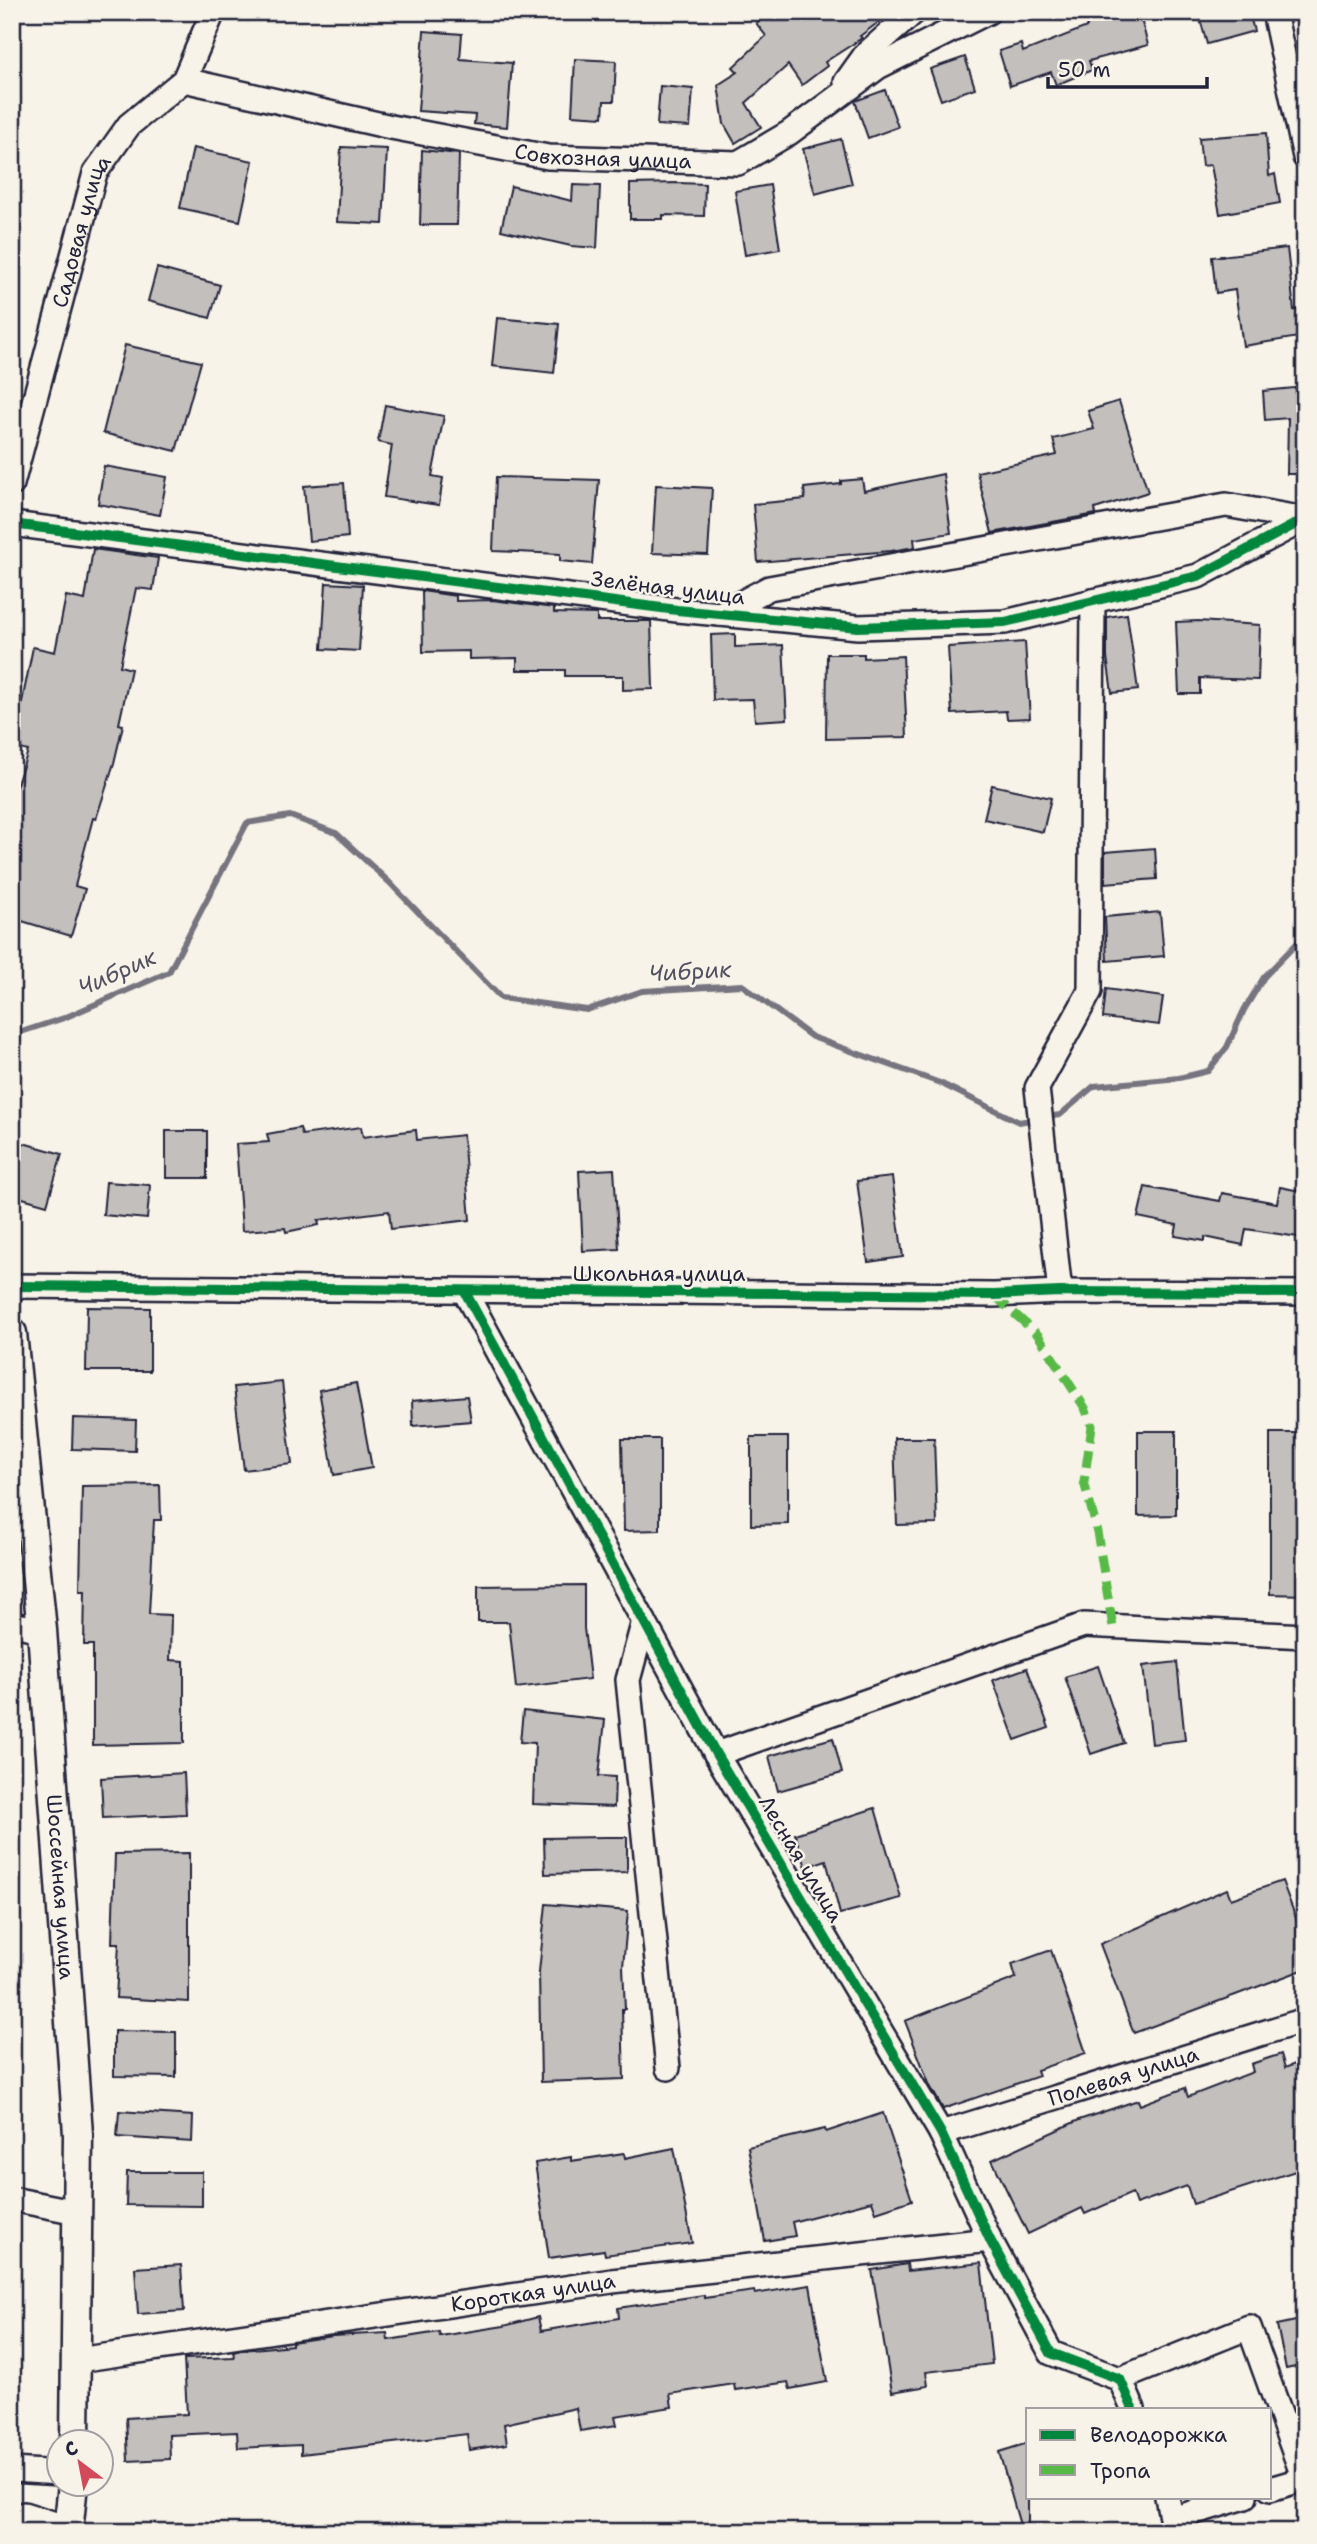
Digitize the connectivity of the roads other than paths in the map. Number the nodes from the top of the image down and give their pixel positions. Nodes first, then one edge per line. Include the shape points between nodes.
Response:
1 (213, 12) edge
2 (914, 12) edge
3 (988, 12) edge
4 (1274, 12) edge
5 (184, 80) junction
6 (834, 100) junction
7 (1305, 157) edge
8 (12, 484) edge
9 (1305, 519) edge
10 (12, 524) edge
11 (1093, 601) junction
12 (720, 614) junction
13 (12, 1286) edge
14 (465, 1292) junction
15 (1060, 1292) junction
16 (1305, 1293) edge
17 (12, 1333) edge
18 (644, 1621) junction
19 (12, 1624) edge
20 (42, 1629) junction
21 (1305, 1636) edge
22 (716, 1754) junction
23 (1305, 2020) edge
24 (668, 2067) dead end
25 (941, 2133) junction
26 (12, 2199) edge
27 (77, 2213) junction
28 (990, 2240) junction
29 (78, 2360) junction
30 (1120, 2379) junction
31 (1133, 2408) edge
32 (76, 2428) edge
33 (12, 2470) edge
34 (46, 2472) edge
35 (1272, 2488) edge
36 (71, 2498) edge
37 (1167, 2498) edge
38 (1243, 2498) edge
39 (12, 2518) edge
40 (1173, 2526) edge
41 (68, 2530) edge

1 - 5 street, Садовая улица
2 - 6 street via 866,54
3 - 6 street, Совхозная улица via 878,67
4 - 7 street
5 - 6 street, Совхозная улица via 548,157 738,163 789,134
5 - 8 street, Садовая улица via 129,125 95,173
9 - 11 street, Зелёная улица via 1198,576
9 - 12 street via 1226,505 769,587
10 - 12 street, Зелёная улица
11 - 12 street, Зелёная улица via 1005,622 858,627
11 - 15 street via 1090,992 1037,1088
13 - 14 street, Школьная улица
14 - 15 street, Школьная улица
14 - 18 street, Лесная улица
15 - 16 street, Школьная улица
17 - 20 main road, Шоссейная улица
18 - 22 street, Лесная улица
18 - 24 street via 628,1680
19 - 20 street
20 - 27 main road, Шоссейная улица via 78,2134
21 - 22 street via 1084,1625
22 - 25 street, Лесная улица
23 - 25 street, Полевая улица
25 - 28 street, Лесная улица
26 - 27 street
27 - 29 main road, Шоссейная улица
28 - 29 street, Короткая улица via 612,2281
28 - 30 street, Лесная улица via 1051,2353
29 - 32 main road, Шоссейная улица
30 - 31 street
30 - 35 street via 1249,2327 1304,2479
33 - 34 street
36 - 41 main road
37 - 40 street
38 - 40 street
39 - 41 street via 23,2514

